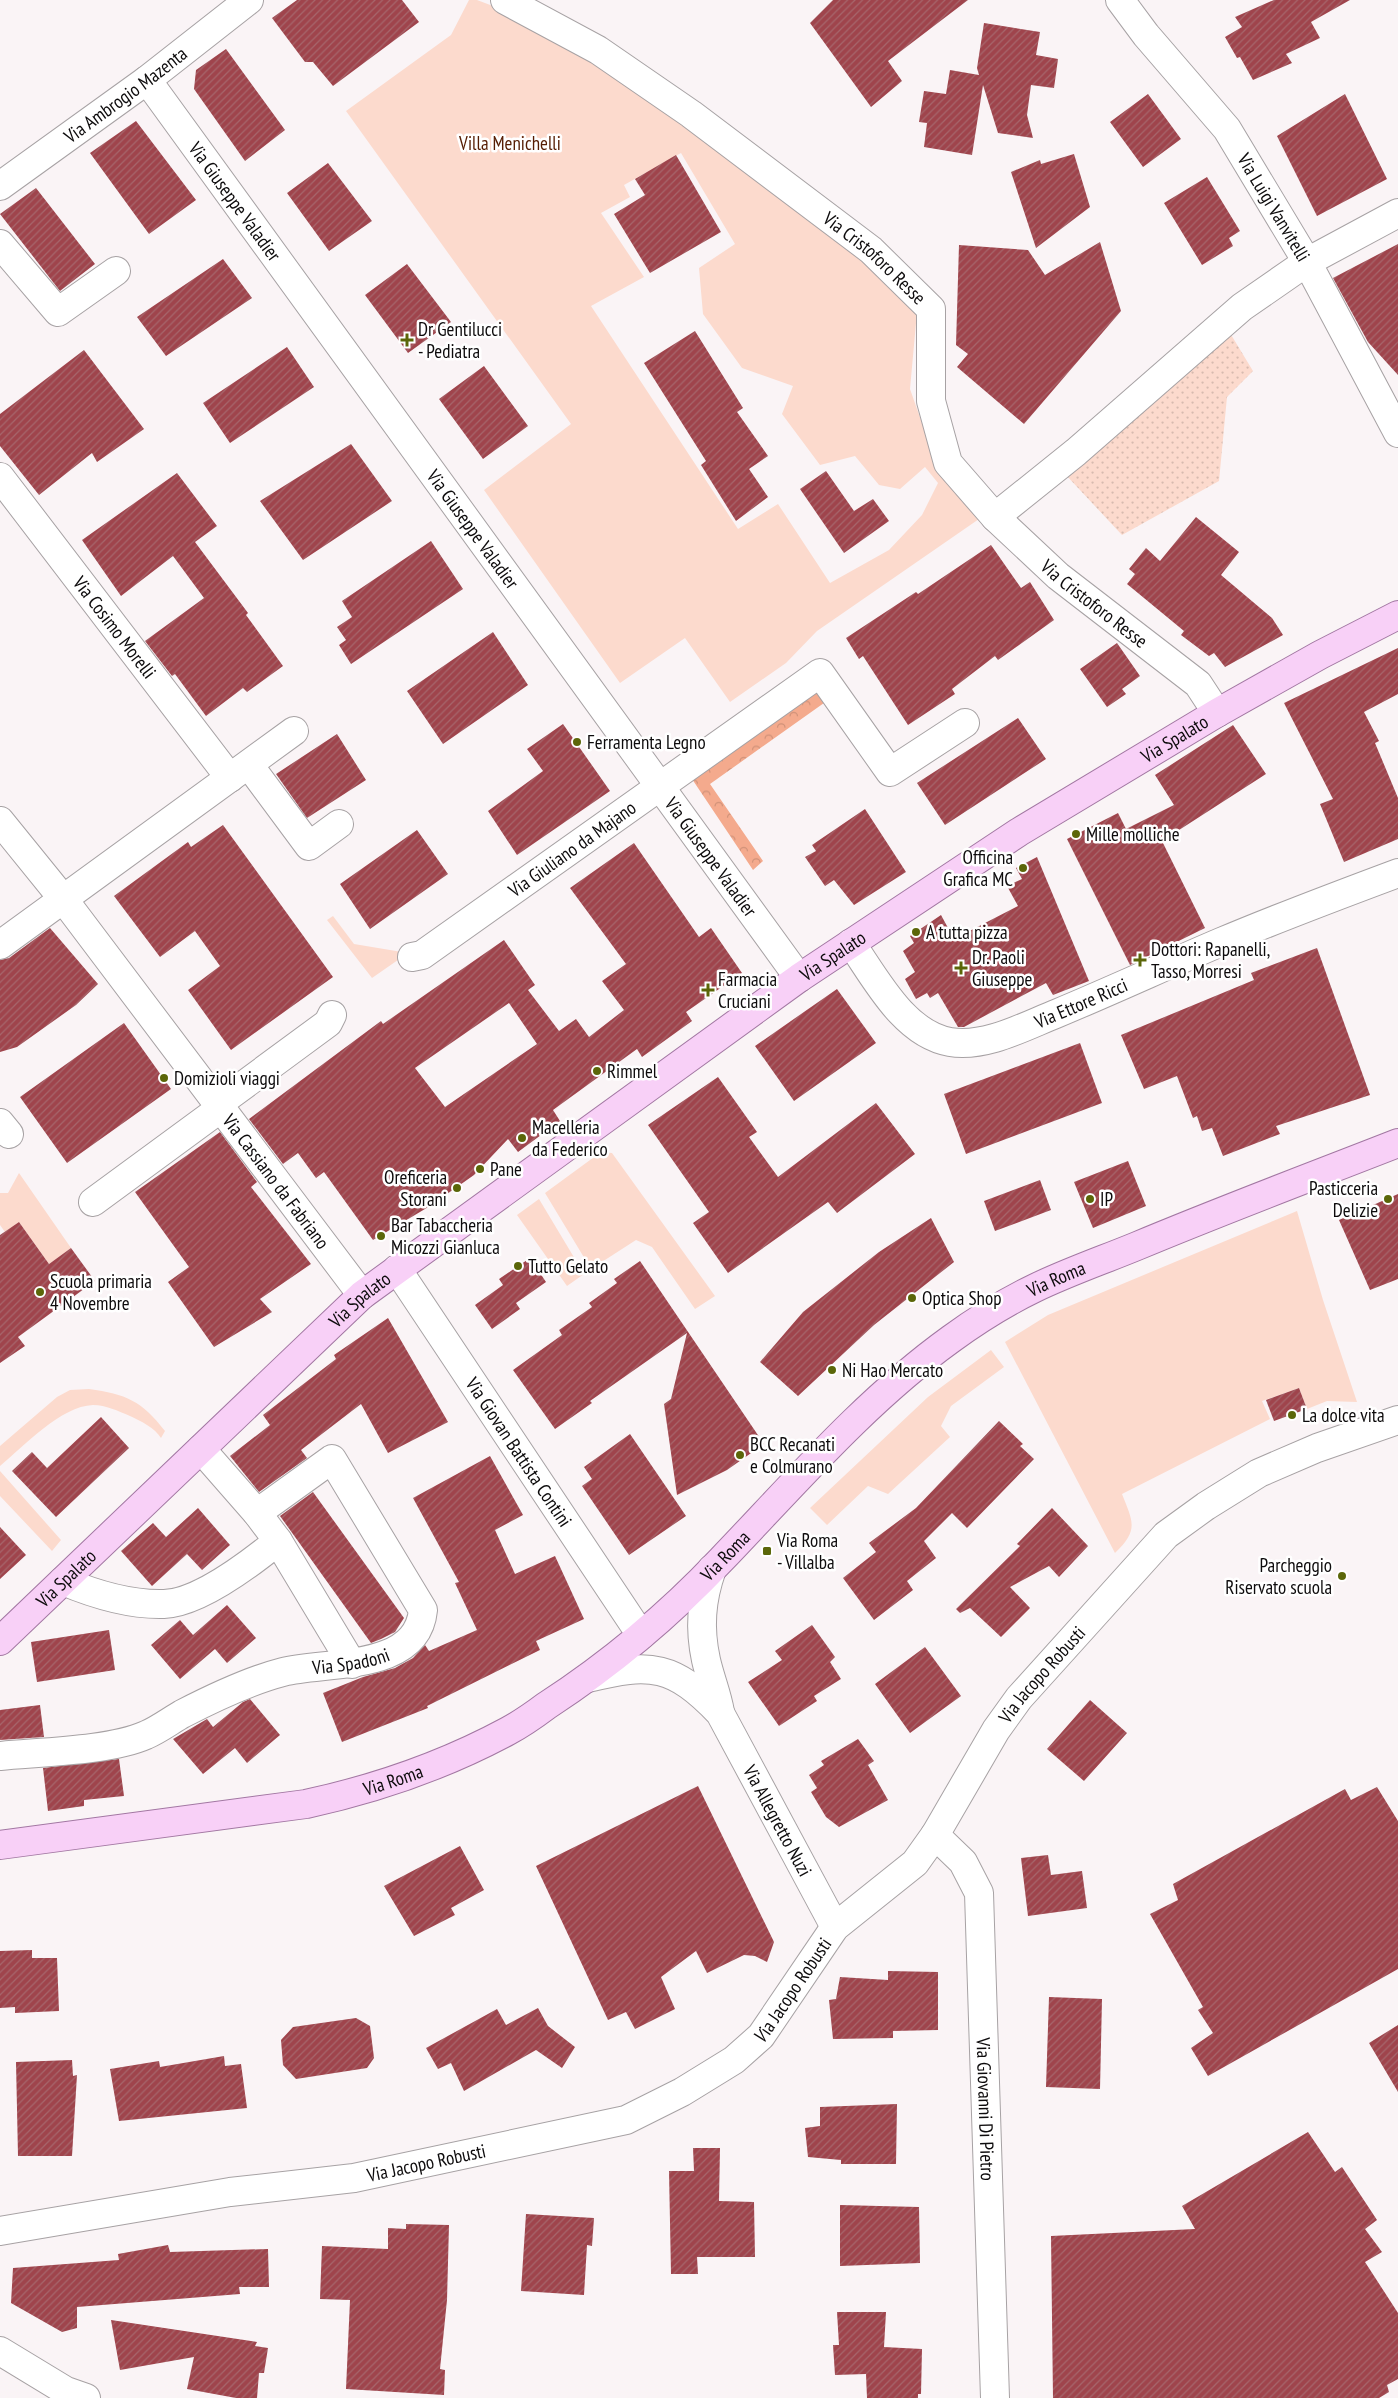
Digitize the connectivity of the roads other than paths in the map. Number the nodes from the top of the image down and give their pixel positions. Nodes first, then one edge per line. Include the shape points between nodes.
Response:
1 (248, 0) edge
2 (505, 0) edge
3 (1120, 0) edge
4 (146, 80) junction
5 (0, 186) edge
6 (1398, 213) edge
7 (0, 244) edge
8 (1307, 262) junction
9 (116, 270) dead end
10 (1398, 433) edge
11 (0, 476) edge
12 (995, 517) junction
13 (1398, 615) edge
14 (1217, 713) junction
15 (964, 722) dead end
16 (294, 731) dead end
17 (239, 771) junction
18 (660, 787) junction
19 (0, 821) edge
20 (339, 824) dead end
21 (1398, 873) edge
22 (64, 900) junction
23 (851, 943) junction
24 (0, 945) edge
25 (417, 959) dead end
26 (799, 978) junction
27 (333, 1020) dead end
28 (220, 1106) junction
29 (1398, 1143) edge
30 (92, 1202) dead end
31 (397, 1269) junction
32 (362, 1295) junction
33 (1398, 1420) edge
34 (201, 1449) junction
35 (257, 1513) junction
36 (278, 1541) junction
37 (712, 1569) junction
38 (63, 1580) junction
39 (641, 1635) junction
40 (0, 1641) edge
41 (352, 1664) junction
42 (588, 1678) junction
43 (720, 1713) junction
44 (0, 1756) edge
45 (935, 1835) junction
46 (0, 1846) edge
47 (835, 1927) junction
48 (0, 2231) edge
49 (0, 2351) edge
50 (86, 2398) edge
51 (995, 2398) edge

1 - 4 street, Via Ambrogio Mazenta
2 - 12 street, Via Cristoforo Resse via 598,50 691,114 872,250 931,309 931,401 948,463
3 - 8 street, Via Luigi Vanvitelli via 1227,129
4 - 5 street, Via Ambrogio Mazenta
4 - 18 street, Via Giuseppe Valadier
6 - 8 street
7 - 9 street via 58,312
8 - 10 street, Via Luigi Vanvitelli
8 - 12 street via 1242,307 1076,452
11 - 17 street, Via Cosimo Morelli
12 - 14 street, Via Cristoforo Resse via 1058,576 1198,684
13 - 14 main road, Via Spalato
14 - 23 main road, Via Spalato via 1019,832
15 - 18 street, Via Giuliano da Majano via 890,772 820,673
16 - 17 street
17 - 20 street, Via Cosimo Morelli via 309,846
17 - 22 street
18 - 25 street, Via Giuliano da Majano
18 - 26 street, Via Giuseppe Valadier
19 - 22 street, Via Cassiano da Fabriano
21 - 23 street, Via Ettore Ricci via 1222,941 1011,1032 970,1044 927,1035 907,1020
22 - 24 street
22 - 28 street, Via Cassiano da Fabriano
23 - 26 main road, Via Spalato
26 - 31 main road, Via Spalato
27 - 28 street
28 - 30 street
28 - 32 street, Via Cassiano da Fabriano
29 - 37 main road, Via Roma via 1044,1284 993,1312 916,1366 866,1410
31 - 32 main road, Via Spalato
31 - 39 street, Via Giovan Battista Contini
32 - 34 main road, Via Spalato
33 - 45 street, Via Jacopo Robusti via 1317,1448 1259,1473 1166,1535 1019,1698 987,1745
34 - 35 street
34 - 38 main road, Via Spalato
35 - 36 street
35 - 41 street, Via Spadoni via 332,1459 423,1610 422,1623 404,1645
36 - 38 street via 244,1569 195,1595 166,1604 125,1600
36 - 41 street
37 - 39 main road, Via Roma
37 - 43 street, Via Allegretto Nuzi via 702,1599 701,1623 706,1662
38 - 40 main road, Via Spalato
39 - 42 main road, Via Roma
41 - 44 street, Via Spadoni via 283,1672 221,1695 145,1736 108,1745
42 - 43 street, Via Allegretto Nuzi via 623,1669 667,1672 699,1690
42 - 46 main road, Via Roma via 510,1730 465,1752 350,1794 306,1804
43 - 47 street, Via Allegretto Nuzi
45 - 47 street, Via Jacopo Robusti via 915,1863
45 - 51 street, Via Giovanni Di Pietro via 963,1862 979,1893
47 - 48 street, Via Jacopo Robusti via 761,2036 734,2060 682,2092 626,2120 354,2178 230,2192
49 - 50 street via 66,2391

